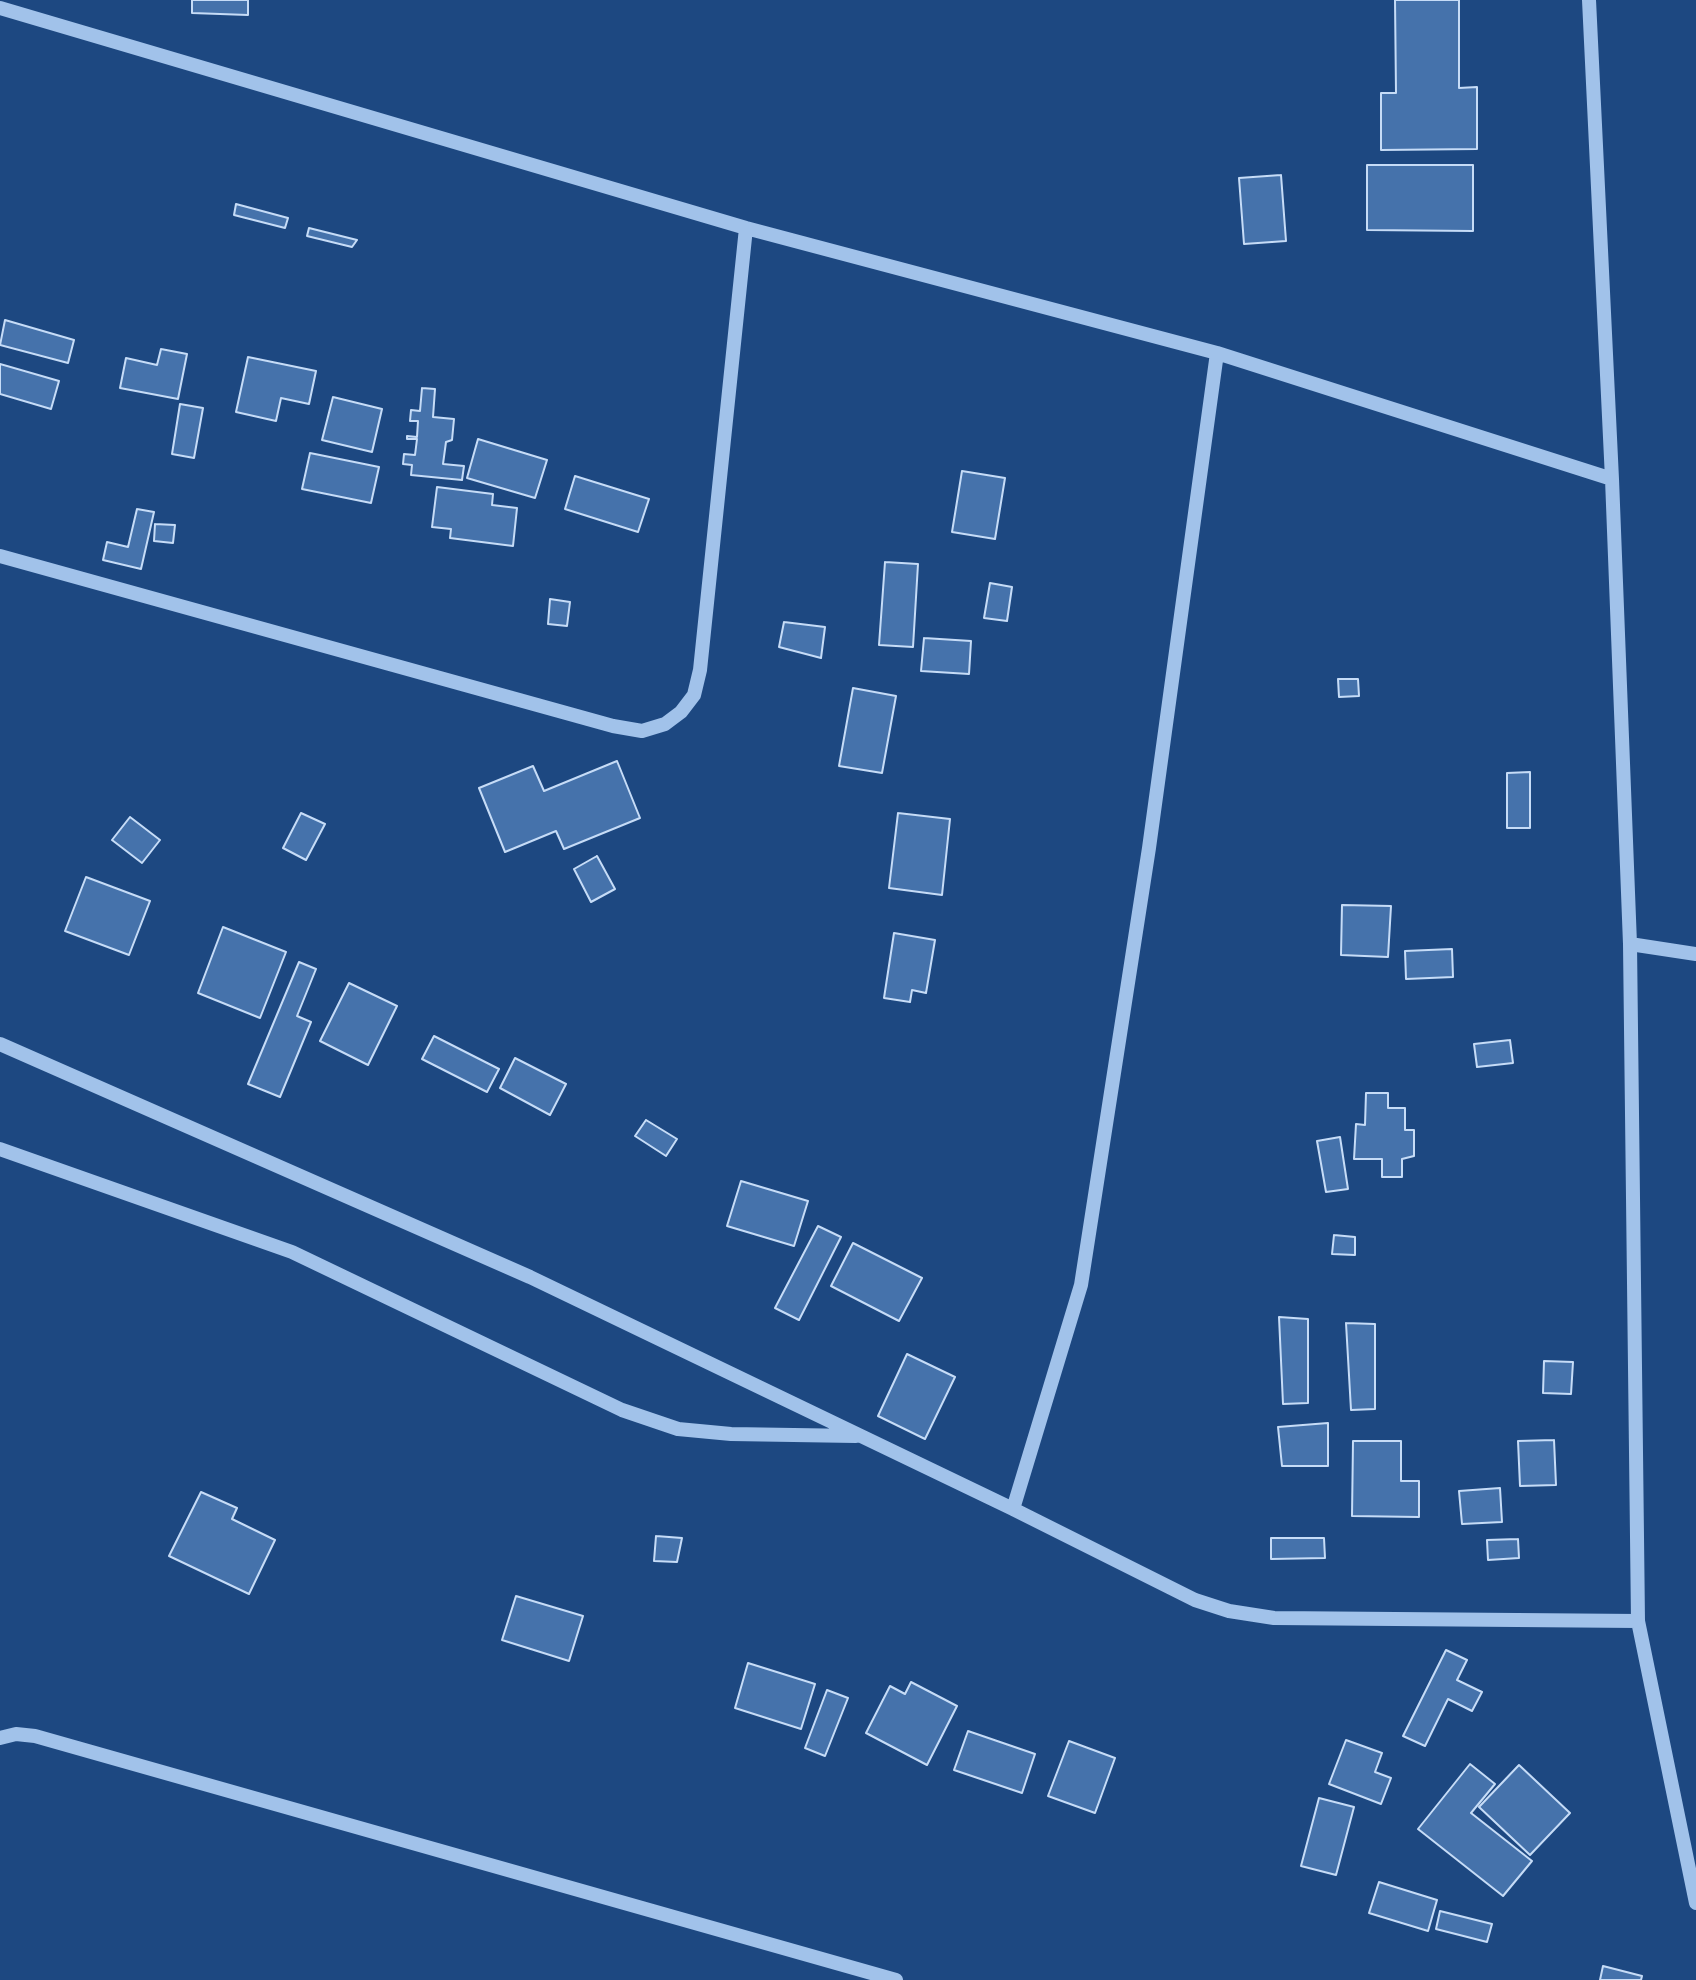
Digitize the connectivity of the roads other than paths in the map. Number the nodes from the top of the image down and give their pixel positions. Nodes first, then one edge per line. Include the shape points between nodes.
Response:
1 (1589, 0) edge
2 (0, 8) edge
3 (746, 228) junction
4 (1217, 353) junction
5 (1612, 479) junction
6 (0, 556) edge
7 (1630, 944) junction
8 (1696, 954) edge
9 (0, 1044) edge
10 (0, 1149) edge
11 (860, 1436) junction
12 (1013, 1509) junction
13 (1638, 1621) junction
14 (0, 1738) edge
15 (1696, 1903) edge
16 (896, 1980) edge

1 - 5 street
2 - 3 street
3 - 4 street
3 - 6 street via 700,670 694,695 665,724 642,731 613,726
4 - 5 street
4 - 12 street via 1149,848 1081,1285
5 - 7 street
7 - 8 street
7 - 13 street
9 - 11 street via 530,1277
10 - 11 street via 292,1252 622,1410 678,1429
11 - 12 street
12 - 13 street via 1195,1600 1229,1611 1274,1618
13 - 15 street
14 - 16 street via 35,1736

